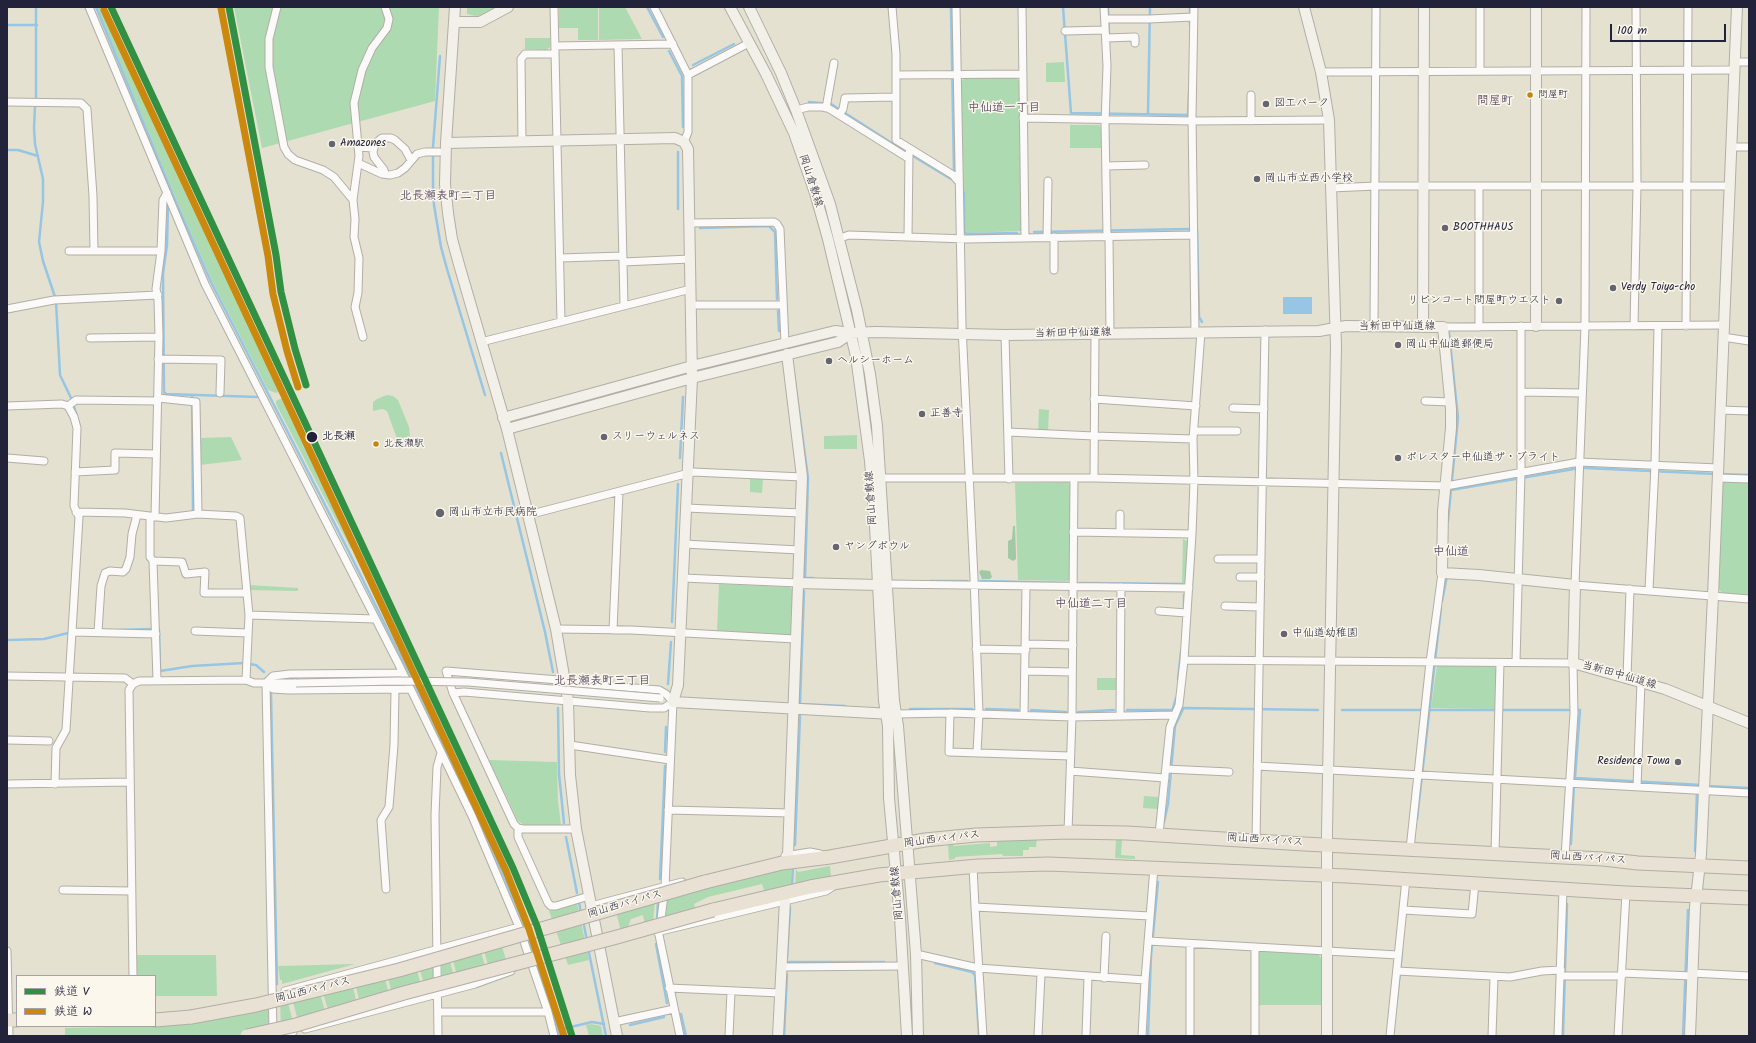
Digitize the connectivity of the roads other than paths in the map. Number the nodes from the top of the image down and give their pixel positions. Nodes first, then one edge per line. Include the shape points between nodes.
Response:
1 (89, 7) edge
2 (277, 7) edge
3 (385, 7) edge
4 (455, 7) edge
5 (508, 7) edge
6 (554, 7) edge
7 (654, 7) edge
8 (730, 7) edge
9 (749, 7) edge
10 (892, 7) edge
11 (956, 7) edge
12 (1022, 7) edge
13 (1104, 7) edge
14 (1194, 7) edge
15 (1304, 7) edge
16 (1376, 7) edge
17 (1424, 7) edge
18 (1480, 7) edge
19 (1536, 7) edge
20 (1586, 7) edge
21 (1636, 7) edge
22 (1688, 7) edge
23 (1737, 7) edge
24 (1191, 17) junction
25 (1107, 19) junction
26 (455, 22) junction
27 (1105, 30) junction
28 (1066, 31) dead end
29 (1108, 38) junction
30 (748, 43) junction
31 (1135, 43) dead end
32 (673, 44) junction
33 (618, 45) junction
34 (555, 46) junction
35 (555, 54) junction
36 (1749, 62) edge
37 (834, 63) dead end
38 (1734, 66) junction
39 (1536, 70) junction
40 (1585, 70) junction
41 (1636, 70) junction
42 (1688, 70) junction
43 (1424, 71) junction
44 (1480, 71) junction
45 (1321, 72) junction
46 (1376, 72) junction
47 (1024, 74) junction
48 (688, 75) junction
49 (896, 75) junction
50 (954, 75) junction
51 (1251, 95) dead end
52 (895, 97) junction
53 (7, 102) edge
54 (827, 105) junction
55 (796, 110) junction
56 (841, 112) junction
57 (1105, 115) junction
58 (1023, 118) junction
59 (1328, 120) junction
60 (1192, 121) junction
61 (1250, 121) junction
62 (557, 140) junction
63 (621, 140) junction
64 (522, 141) junction
65 (446, 142) junction
66 (684, 142) junction
67 (1749, 146) edge
68 (358, 147) junction
69 (1732, 147) junction
70 (373, 148) junction
71 (909, 149) junction
72 (435, 152) dead end
73 (908, 158) junction
74 (411, 160) junction
75 (358, 163) junction
76 (1146, 165) dead end
77 (1106, 166) junction
78 (385, 174) junction
79 (958, 181) junction
80 (1048, 181) dead end
81 (1376, 186) junction
82 (1536, 186) junction
83 (1585, 186) junction
84 (1637, 186) junction
85 (1688, 186) junction
86 (1730, 186) junction
87 (1424, 187) junction
88 (1479, 187) junction
89 (1331, 188) junction
90 (167, 193) junction
91 (353, 200) junction
92 (689, 223) junction
93 (1107, 233) junction
94 (1049, 234) junction
95 (1193, 235) junction
96 (908, 237) junction
97 (1025, 237) junction
98 (840, 238) junction
99 (960, 239) junction
100 (69, 251) dead end
101 (94, 251) junction
102 (161, 251) junction
103 (560, 258) junction
104 (623, 259) junction
105 (690, 259) junction
106 (1054, 270) dead end
107 (690, 289) junction
108 (158, 295) junction
109 (624, 305) junction
110 (691, 305) junction
111 (783, 305) junction
112 (7, 308) edge
113 (561, 322) junction
114 (1521, 326) junction
115 (1536, 326) junction
116 (1585, 326) junction
117 (1634, 326) junction
118 (1658, 326) junction
119 (1686, 326) junction
120 (1724, 326) junction
121 (1374, 327) junction
122 (1423, 327) junction
123 (1442, 327) junction
124 (1478, 327) junction
125 (1335, 328) junction
126 (1265, 330) junction
127 (862, 332) junction
128 (1198, 332) junction
129 (851, 333) junction
130 (1110, 333) junction
131 (962, 334) junction
132 (1005, 334) junction
133 (1095, 334) junction
134 (159, 337) junction
135 (362, 337) dead end
136 (1723, 337) junction
137 (90, 338) dead end
138 (1749, 341) edge
139 (481, 342) junction
140 (785, 343) junction
141 (787, 354) junction
142 (162, 359) junction
143 (692, 366) junction
144 (692, 378) junction
145 (1521, 392) junction
146 (220, 393) dead end
147 (1582, 393) junction
148 (158, 399) junction
149 (1094, 399) junction
150 (1425, 401) dead end
151 (1450, 402) junction
152 (72, 404) junction
153 (7, 406) edge
154 (1196, 406) junction
155 (1233, 408) dead end
156 (1264, 409) junction
157 (1720, 410) junction
158 (1749, 411) edge
159 (503, 418) junction
160 (506, 429) junction
161 (1237, 431) dead end
162 (1008, 432) junction
163 (1194, 435) junction
164 (1094, 436) junction
165 (156, 454) junction
166 (7, 458) edge
167 (44, 461) dead end
168 (1579, 462) junction
169 (1654, 470) junction
170 (77, 472) junction
171 (1718, 473) junction
172 (687, 474) junction
173 (1521, 476) junction
174 (802, 477) junction
175 (969, 478) junction
176 (1094, 478) junction
177 (876, 479) junction
178 (1009, 479) junction
179 (1074, 479) junction
180 (1749, 479) edge
181 (1194, 481) junction
182 (1262, 482) junction
183 (1333, 484) junction
184 (1450, 485) junction
185 (619, 492) junction
186 (686, 508) junction
187 (78, 511) junction
188 (801, 513) junction
189 (198, 514) junction
190 (1120, 514) dead end
191 (137, 515) junction
192 (528, 516) junction
193 (152, 517) junction
194 (1073, 532) junction
195 (1120, 533) junction
196 (1192, 534) junction
197 (684, 544) junction
198 (799, 550) junction
199 (1218, 559) dead end
200 (1261, 559) junction
201 (153, 560) junction
202 (1445, 573) junction
203 (1240, 577) dead end
204 (1261, 577) junction
205 (683, 578) junction
206 (1518, 579) junction
207 (798, 583) junction
208 (883, 585) junction
209 (974, 585) junction
210 (1575, 585) junction
211 (1026, 586) junction
212 (1073, 586) junction
213 (1121, 587) junction
214 (1189, 588) junction
215 (1630, 589) junction
216 (1649, 590) junction
217 (247, 593) junction
218 (1713, 596) junction
219 (1749, 599) edge
220 (1225, 606) dead end
221 (1260, 607) junction
222 (1159, 611) dead end
223 (1185, 613) junction
224 (249, 615) junction
225 (375, 619) junction
226 (556, 629) junction
227 (613, 630) junction
228 (195, 631) dead end
229 (72, 632) junction
230 (98, 632) junction
231 (248, 633) junction
232 (680, 633) junction
233 (156, 634) junction
234 (795, 639) junction
235 (1073, 645) junction
236 (1026, 647) junction
237 (976, 649) junction
238 (1184, 660) junction
239 (1259, 660) junction
240 (1331, 662) junction
241 (1433, 662) junction
242 (1516, 662) junction
243 (1573, 662) junction
244 (1500, 663) junction
245 (1025, 671) junction
246 (1072, 672) junction
247 (402, 674) junction
248 (7, 676) edge
249 (68, 677) junction
250 (1627, 678) junction
251 (157, 680) junction
252 (246, 680) junction
253 (566, 681) junction
254 (1641, 682) junction
255 (266, 683) junction
256 (133, 684) junction
257 (410, 689) junction
258 (395, 690) junction
259 (453, 693) junction
260 (568, 700) junction
261 (673, 702) junction
262 (1708, 706) junction
263 (793, 709) junction
264 (1177, 711) junction
265 (950, 713) junction
266 (891, 714) junction
267 (979, 714) junction
268 (1024, 715) junction
269 (1072, 716) junction
270 (1120, 716) junction
271 (1749, 723) edge
272 (7, 740) edge
273 (49, 741) dead end
274 (570, 745) junction
275 (441, 753) junction
276 (977, 753) junction
277 (1070, 756) junction
278 (670, 760) junction
279 (1257, 766) junction
280 (1169, 769) junction
281 (1329, 770) junction
282 (1070, 771) junction
283 (1229, 772) dead end
284 (1420, 775) junction
285 (1165, 778) junction
286 (1497, 779) junction
287 (130, 782) junction
288 (1573, 783) junction
289 (1638, 783) junction
290 (7, 784) edge
291 (54, 784) junction
292 (1702, 788) junction
293 (1749, 793) edge
294 (668, 810) junction
295 (790, 813) junction
296 (518, 828) junction
297 (576, 829) junction
298 (1068, 832) junction
299 (1159, 834) junction
300 (1256, 841) junction
301 (907, 844) junction
302 (1327, 845) junction
303 (893, 846) junction
304 (1410, 849) junction
305 (1494, 853) junction
306 (788, 855) junction
307 (830, 857) junction
308 (1565, 857) junction
309 (1700, 866) junction
310 (973, 867) junction
311 (1154, 867) junction
312 (1749, 868) edge
313 (910, 872) junction
314 (896, 874) junction
315 (1327, 875) junction
316 (1406, 879) junction
317 (845, 881) junction
318 (1475, 883) junction
319 (665, 887) junction
320 (386, 889) dead end
321 (63, 890) dead end
322 (1563, 890) junction
323 (131, 891) junction
324 (1626, 893) junction
325 (589, 896) junction
326 (1696, 896) junction
327 (1749, 898) edge
328 (785, 900) junction
329 (592, 906) junction
330 (976, 907) junction
331 (1406, 910) junction
332 (1150, 916) junction
333 (519, 927) junction
334 (660, 932) junction
335 (1106, 936) dead end
336 (1151, 941) junction
337 (1190, 944) junction
338 (1255, 947) junction
339 (600, 948) junction
340 (7, 951) edge
341 (436, 951) junction
342 (1327, 951) junction
343 (916, 954) junction
344 (1398, 955) junction
345 (531, 963) junction
346 (903, 966) junction
347 (781, 967) junction
348 (978, 968) junction
349 (1399, 971) junction
350 (1041, 974) junction
351 (1563, 974) junction
352 (1622, 974) junction
353 (133, 975) edge
354 (1689, 975) junction
355 (1749, 976) edge
356 (1088, 977) junction
357 (1494, 977) junction
358 (1104, 978) junction
359 (1145, 980) junction
360 (670, 988) junction
361 (731, 991) junction
362 (780, 993) junction
363 (437, 994) junction
364 (272, 995) junction
365 (674, 1009) junction
366 (438, 1012) junction
367 (548, 1012) junction
368 (156, 1014) edge
369 (11, 1020) edge
370 (156, 1020) edge
371 (614, 1022) junction
372 (8, 1036) edge
373 (247, 1036) edge
374 (273, 1036) edge
375 (278, 1036) edge
376 (438, 1036) edge
377 (554, 1036) edge
378 (617, 1036) edge
379 (680, 1036) edge
380 (729, 1036) edge
381 (778, 1036) edge
382 (907, 1036) edge
383 (918, 1036) edge
384 (983, 1036) edge
385 (1038, 1036) edge
386 (1086, 1036) edge
387 (1142, 1036) edge
388 (1190, 1036) edge
389 (1255, 1036) edge
390 (1327, 1036) edge
391 (1390, 1036) edge
392 (1492, 1036) edge
393 (1558, 1036) edge
394 (1618, 1036) edge
395 (1690, 1036) edge

1 - 90 street
2 - 91 street via 269,39 269,67 284,147 295,160 323,170 334,177
3 - 68 street via 389,19 387,28 372,48 362,70 354,103
4 - 26 street
5 - 26 street via 480,22
6 - 34 street
7 - 32 street
8 - 30 street, 岡山倉敷線
9 - 55 street, 岡山倉敷線
10 - 49 street
11 - 50 street
12 - 47 street
13 - 25 street
14 - 24 street
15 - 45 street
16 - 46 street
17 - 43 street
18 - 44 street
19 - 39 street
20 - 40 street
21 - 41 street
22 - 42 street
23 - 38 street
24 - 25 street
24 - 60 street
25 - 27 street
26 - 65 street
27 - 28 street
27 - 29 street
29 - 31 street via 1135,37
29 - 57 street
30 - 48 street
30 - 129 street, 岡山倉敷線 via 786,114 808,171
32 - 33 street
32 - 48 street
33 - 34 street
33 - 63 street
34 - 35 street
35 - 62 street
35 - 64 street via 525,54 521,59
36 - 38 street
37 - 54 street
38 - 42 street
38 - 69 street
39 - 40 street
39 - 44 street
39 - 82 street
40 - 41 street
40 - 83 street
41 - 42 street
41 - 84 street
42 - 85 street
43 - 44 street
43 - 46 street
43 - 87 street
45 - 46 street
45 - 59 street
46 - 81 street
47 - 50 street
47 - 58 street
48 - 66 street via 688,132
49 - 50 street
49 - 52 street
50 - 79 street
51 - 61 street
52 - 56 street via 845,98
52 - 71 street via 896,140
53 - 101 street via 81,103 87,109
54 - 55 street
54 - 56 street
55 - 98 street, 岡山倉敷線
56 - 73 street
57 - 58 street
57 - 60 street
57 - 77 street
58 - 97 street
59 - 61 street
59 - 89 street
60 - 61 street
60 - 95 street
62 - 63 street
62 - 64 street
62 - 103 street
63 - 66 street via 675,138
63 - 104 street
64 - 65 street
65 - 139 street via 445,184 452,239
66 - 92 street via 688,149
67 - 69 street
68 - 70 street
68 - 75 street
69 - 86 street
70 - 74 street via 378,140 391,138 405,149
70 - 78 street via 374,157
71 - 73 street
71 - 79 street via 953,175
72 - 74 street via 417,154
73 - 96 street
74 - 78 street via 398,173
75 - 78 street
75 - 91 street
76 - 77 street
77 - 93 street
79 - 99 street
80 - 94 street
81 - 87 street
81 - 89 street
81 - 121 street
82 - 83 street
82 - 88 street
82 - 115 street
83 - 84 street
83 - 116 street
84 - 85 street
84 - 117 street
85 - 86 street
85 - 119 street
86 - 120 street
87 - 88 street
87 - 122 street
88 - 124 street
89 - 125 street
90 - 102 street via 163,200
90 - 225 street via 205,284
91 - 135 street via 354,237 359,258 355,307
92 - 105 street
92 - 111 street via 777,224 780,230
93 - 94 street
93 - 95 street
93 - 130 street
94 - 97 street
94 - 106 street
95 - 128 street
96 - 98 street via 849,235
96 - 99 street
97 - 99 street
98 - 127 street, 岡山倉敷線
99 - 131 street
100 - 101 street
101 - 102 street
102 - 108 street via 156,288
103 - 104 street
103 - 113 street
104 - 105 street
104 - 109 street
105 - 107 street
107 - 109 street
107 - 110 street
108 - 112 street via 54,300
108 - 134 street
109 - 113 street
110 - 111 street
110 - 143 street
111 - 140 street
113 - 139 street
114 - 115 street
114 - 124 street
114 - 145 street
115 - 116 street
116 - 117 street
116 - 147 street
117 - 118 street
118 - 119 street
118 - 169 street
119 - 120 street
120 - 136 street
121 - 122 street, 当新田中仙道線
121 - 125 street, 当新田中仙道線
122 - 123 street, 当新田中仙道線
123 - 124 street
123 - 151 street, 当新田中仙道線
125 - 126 street, 当新田中仙道線 via 1319,331
125 - 183 street
126 - 128 street, 当新田中仙道線
126 - 156 street
127 - 129 street, 当新田中仙道線
127 - 131 street, 当新田中仙道線
127 - 177 street, 岡山倉敷線 via 875,405
128 - 130 street, 当新田中仙道線
128 - 154 street
129 - 140 street, 当新田中仙道線 via 835,331
129 - 141 street via 838,342
129 - 177 street, 岡山倉敷線
130 - 133 street, 当新田中仙道線
131 - 132 street, 当新田中仙道線
131 - 175 street
132 - 133 street, 当新田中仙道線
132 - 162 street
133 - 149 street
134 - 137 street
134 - 142 street
136 - 138 street
136 - 157 street
139 - 159 street
140 - 143 street, 当新田中仙道線
141 - 144 street
141 - 174 street
142 - 146 street via 221,360
142 - 148 street
143 - 144 street
143 - 159 street, 当新田中仙道線
144 - 160 street
144 - 172 street
145 - 147 street
145 - 173 street
147 - 168 street
148 - 152 street
148 - 165 street
148 - 189 street via 196,402
149 - 154 street
149 - 164 street
150 - 151 street
151 - 184 street, 当新田中仙道線
152 - 153 street
152 - 170 street via 77,428
154 - 163 street
155 - 156 street
156 - 182 street
157 - 158 street
157 - 171 street
159 - 160 street
160 - 192 street
161 - 163 street
162 - 164 street
162 - 178 street
163 - 164 street
163 - 181 street
164 - 176 street
165 - 170 street via 116,453 115,470
165 - 193 street
166 - 167 street
168 - 169 street
168 - 173 street
168 - 210 street
169 - 171 street
169 - 216 street
170 - 187 street via 74,506
171 - 180 street
171 - 218 street
172 - 174 street via 693,472
172 - 185 street
172 - 186 street
173 - 184 street
173 - 206 street
174 - 188 street
175 - 177 street
175 - 178 street
175 - 209 street
176 - 179 street
176 - 181 street
177 - 208 street, 岡山倉敷線
178 - 179 street
179 - 194 street
181 - 182 street
181 - 196 street
182 - 183 street
182 - 200 street
183 - 184 street
183 - 240 street
184 - 202 street, 当新田中仙道線 via 1442,511
185 - 192 street
185 - 227 street
186 - 188 street
186 - 197 street
187 - 191 street
187 - 229 street
188 - 198 street
189 - 193 street via 178,518
189 - 217 street via 240,518
190 - 195 street
191 - 193 street
191 - 230 street via 126,569 123,572 105,573 101,586
192 - 226 street
193 - 201 street via 150,556
194 - 195 street
194 - 212 street
195 - 196 street
196 - 214 street
197 - 198 street
197 - 205 street
198 - 207 street
199 - 200 street
200 - 204 street
201 - 217 street via 182,562 186,574 205,572 204,593
201 - 233 street
202 - 206 street
202 - 241 street
203 - 204 street
204 - 221 street
205 - 207 street
205 - 232 street
206 - 210 street
206 - 242 street
207 - 208 street
207 - 234 street
208 - 209 street
208 - 266 street, 岡山倉敷線
209 - 211 street
209 - 237 street
210 - 215 street
210 - 243 street, 当新田中仙道線
211 - 212 street
211 - 236 street
212 - 213 street
212 - 235 street
213 - 214 street
213 - 270 street
214 - 223 street
215 - 216 street
215 - 250 street
216 - 218 street
217 - 224 street
218 - 219 street
218 - 262 street
220 - 221 street
221 - 239 street
222 - 223 street
223 - 238 street
224 - 225 street
224 - 231 street
225 - 247 street
226 - 227 street
226 - 253 street
227 - 232 street
228 - 231 street
229 - 230 street
229 - 249 street
230 - 233 street
231 - 252 street
232 - 234 street
232 - 261 street via 678,685
233 - 251 street
234 - 263 street
235 - 236 street
235 - 246 street
236 - 237 street
236 - 245 street
237 - 267 street
238 - 239 street
238 - 264 street
239 - 240 street
239 - 279 street
240 - 241 street
240 - 281 street
241 - 244 street
241 - 284 street via 1425,711
242 - 243 street
242 - 244 street
243 - 250 street, 当新田中仙道線
243 - 288 street
244 - 286 street
245 - 246 street
245 - 268 street
246 - 269 street
247 - 255 street via 290,674 273,676
247 - 257 street
248 - 249 street
249 - 256 street via 125,678
249 - 291 street via 66,730 56,748
250 - 254 street, 当新田中仙道線
251 - 252 street
251 - 256 street
252 - 255 street
253 - 259 street via 446,672
253 - 260 street
253 - 261 street via 659,690
254 - 262 street, 当新田中仙道線 via 1665,688
254 - 289 street
255 - 258 street via 273,689 288,690
255 - 261 street, bridge via 462,682 660,698
255 - 364 street
256 - 287 street via 129,690
257 - 258 street
257 - 275 street
258 - 320 street via 389,807 381,820
259 - 260 street
259 - 296 street
260 - 261 street via 650,708 664,708
260 - 274 street
261 - 263 street
261 - 278 street
262 - 271 street, 当新田中仙道線
262 - 292 street
263 - 266 street
263 - 295 street
264 - 270 street
264 - 280 street via 1170,727
265 - 266 street
265 - 267 street
265 - 276 street via 949,752
266 - 301 street, 岡山倉敷線
266 - 303 street, 岡山倉敷線 via 888,726 888,780
267 - 268 street
267 - 276 street
268 - 269 street
269 - 270 street
269 - 277 street
272 - 273 street
274 - 278 street
274 - 297 street
275 - 333 street via 491,858
275 - 341 street via 437,767 435,815
276 - 277 street
277 - 282 street
278 - 294 street
279 - 281 street
279 - 300 street
280 - 283 street
280 - 285 street
281 - 284 street
281 - 302 street
282 - 285 street
282 - 298 street
284 - 286 street
284 - 304 street
285 - 299 street
286 - 288 street
286 - 305 street
287 - 291 street
287 - 323 street
288 - 289 street
288 - 308 street
289 - 292 street
290 - 291 street
292 - 293 street
292 - 309 street
294 - 295 street
294 - 319 street
295 - 306 street
296 - 297 street
296 - 325 street via 518,837 548,903 556,906
297 - 325 street
298 - 299 highway, 岡山西バイパス
298 - 301 highway, 岡山西バイパス via 976,835
299 - 300 highway, 岡山西バイパス
300 - 302 highway, 岡山西バイパス
301 - 303 highway, 岡山西バイパス
301 - 313 street, 岡山倉敷線
302 - 304 highway, 岡山西バイパス
302 - 315 street
303 - 307 highway, 岡山西バイパス
303 - 314 street, 岡山倉敷線
304 - 305 highway, 岡山西バイパス
305 - 308 highway, 岡山西バイパス
306 - 307 street via 810,852
306 - 319 street
307 - 370 highway, 岡山西バイパス, bridge via 782,863 705,882 400,970 256,1006
308 - 309 highway, 岡山西バイパス
309 - 312 highway, 岡山西バイパス
309 - 326 street
310 - 311 highway via 1048,864
310 - 313 highway
310 - 330 street
311 - 315 highway
311 - 332 street
313 - 314 highway
313 - 343 street, 岡山倉敷線
314 - 317 highway
314 - 346 street, 岡山倉敷線
315 - 316 highway
315 - 342 street
316 - 318 highway
316 - 331 street
317 - 328 street via 826,891
317 - 373 highway, bridge via 775,894 713,910 404,993 296,1025
318 - 322 highway
318 - 331 street via 1472,914
319 - 329 street
319 - 334 street
321 - 323 street
322 - 324 highway
322 - 351 street
323 - 353 street
324 - 326 highway
324 - 352 street
325 - 329 street
326 - 327 highway
326 - 354 street
328 - 334 street
328 - 347 street
329 - 339 street
330 - 332 street
330 - 348 street
331 - 344 street
332 - 336 street
333 - 341 street
333 - 345 street
334 - 339 street
334 - 360 street
335 - 358 street
336 - 337 street
336 - 359 street
337 - 338 street
337 - 388 street
338 - 342 street
338 - 389 street
339 - 371 street
340 - 369 street
341 - 363 street
341 - 364 street
342 - 344 street
342 - 390 street
343 - 348 street
343 - 383 street, 岡山倉敷線
344 - 349 street
345 - 363 street via 475,984
345 - 367 street
346 - 347 street
346 - 382 street, 岡山倉敷線
347 - 362 street
348 - 350 street
348 - 384 street
349 - 357 street
349 - 391 street
350 - 356 street
350 - 385 street
351 - 352 street
351 - 357 street via 1542,970 1510,977
351 - 393 street
352 - 354 street
352 - 394 street
354 - 355 street
354 - 395 street
356 - 358 street
356 - 386 street
357 - 392 street
358 - 359 street
359 - 387 street
360 - 361 street
360 - 365 street
361 - 362 street
361 - 380 street
362 - 381 street
363 - 366 street
363 - 375 street
364 - 368 street via 221,1006
364 - 374 street
365 - 371 street
365 - 379 street
366 - 367 street
366 - 376 street
367 - 377 street
369 - 372 street
371 - 378 street

